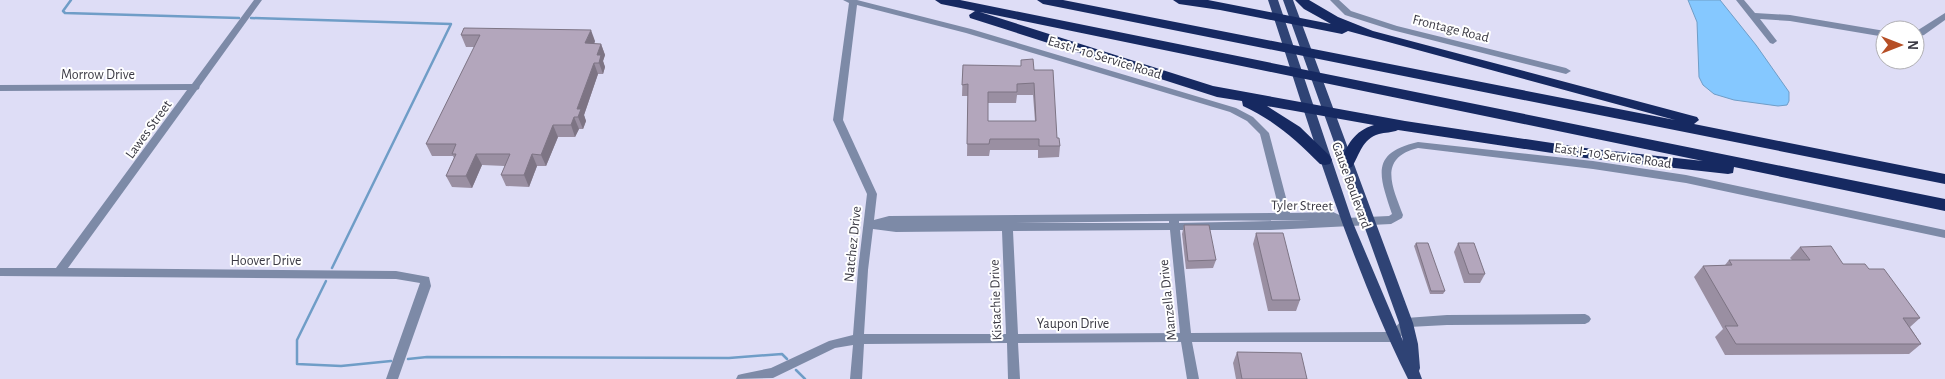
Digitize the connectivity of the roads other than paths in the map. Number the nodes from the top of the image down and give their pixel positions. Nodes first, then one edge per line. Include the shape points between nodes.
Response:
1 (258, 0) edge
2 (929, 0) edge
3 (941, 0) edge
4 (1043, 0) edge
5 (1179, 0) edge
6 (1227, 0) edge
7 (1273, 0) edge
8 (1288, 0) edge
9 (1301, 0) edge
10 (1334, 0) edge
11 (1740, 0) edge
12 (850, 1) edge
13 (1211, 4) junction
14 (1752, 16) junction
15 (1945, 16) edge
16 (1279, 18) junction
17 (1296, 23) junction
18 (1925, 30) edge
19 (1875, 32) edge
20 (1369, 34) junction
21 (1773, 41) dead end
22 (1566, 71) dead end
23 (196, 87) junction
24 (0, 88) edge
25 (1213, 91) junction
26 (1308, 108) junction
27 (1329, 112) junction
28 (1405, 126) junction
29 (1839, 159) junction
30 (1324, 160) junction
31 (1348, 163) junction
32 (1821, 179) junction
33 (1945, 179) edge
34 (1945, 205) edge
35 (1286, 216) junction
36 (1174, 222) junction
37 (1370, 222) junction
38 (1007, 223) junction
39 (1347, 223) junction
40 (870, 225) junction
41 (1945, 234) edge
42 (0, 272) edge
43 (59, 272) junction
44 (1585, 319) dead end
45 (1406, 324) junction
46 (1394, 337) junction
47 (1012, 338) junction
48 (1186, 338) junction
49 (858, 339) junction
50 (1414, 377) edge
51 (392, 379) edge
52 (742, 379) edge
53 (856, 379) edge
54 (1014, 379) edge
55 (1193, 379) edge

1 - 23 street, Lawes Street
2 - 25 highway
3 - 32 highway
4 - 29 highway
5 - 13 highway
6 - 13 highway
7 - 16 main road, Gause Boulevard
8 - 17 main road, Gause Boulevard
9 - 20 highway via 1342,25
10 - 22 street, Frontage Road via 1348,13 1395,28
11 - 14 street
12 - 35 street, East I- 10 Service Road via 1041,52 1233,110 1250,119 1264,133
12 - 40 street, Natchez Drive via 838,120 872,194
13 - 16 highway
14 - 19 street via 1784,17
14 - 21 street
15 - 18 street
16 - 17 highway
16 - 26 main road, Gause Boulevard
17 - 20 highway
17 - 27 main road, Gause Boulevard
20 - 29 highway
23 - 24 street, Morrow Drive
23 - 43 street, Lawes Street
25 - 26 highway
25 - 30 highway via 1269,112 1295,131
26 - 27 highway
26 - 30 main road, Gause Boulevard
27 - 28 highway
27 - 31 main road, Gause Boulevard
28 - 31 highway via 1367,132 1355,143
28 - 32 highway via 1585,153
29 - 33 highway
30 - 39 main road, Gause Boulevard
31 - 37 main road, Gause Boulevard
32 - 34 highway
35 - 36 street, Tyler Street
35 - 39 street, Tyler Street via 1333,216
36 - 38 street, Tyler Street
36 - 39 street, Tyler Street via 1271,226
36 - 48 street, Manzella Drive
37 - 39 street, East I- 10 Service Road
37 - 41 street, East I- 10 Service Road via 1391,220 1398,215 1386,178 1388,163 1402,148 1418,145 1686,179
37 - 45 main road, Gause Boulevard
38 - 40 street, Tyler Street via 896,228
38 - 47 street, Kistachie Drive
39 - 46 main road, Gause Boulevard
40 - 49 street, Natchez Drive
42 - 43 street, Hoover Drive
43 - 51 street, Hoover Drive via 396,275 420,278 426,280 426,286
44 - 45 street via 1446,320
45 - 46 street
45 - 50 main road, Gause Boulevard
46 - 48 street, Yaupon Drive
46 - 50 main road, Gause Boulevard
47 - 48 street, Yaupon Drive
47 - 49 street, Yaupon Drive
47 - 54 street, Kistachie Drive
48 - 55 street, Manzella Drive
49 - 52 street, Yaupon Drive via 833,344 773,373
49 - 53 street, Natchez Drive

